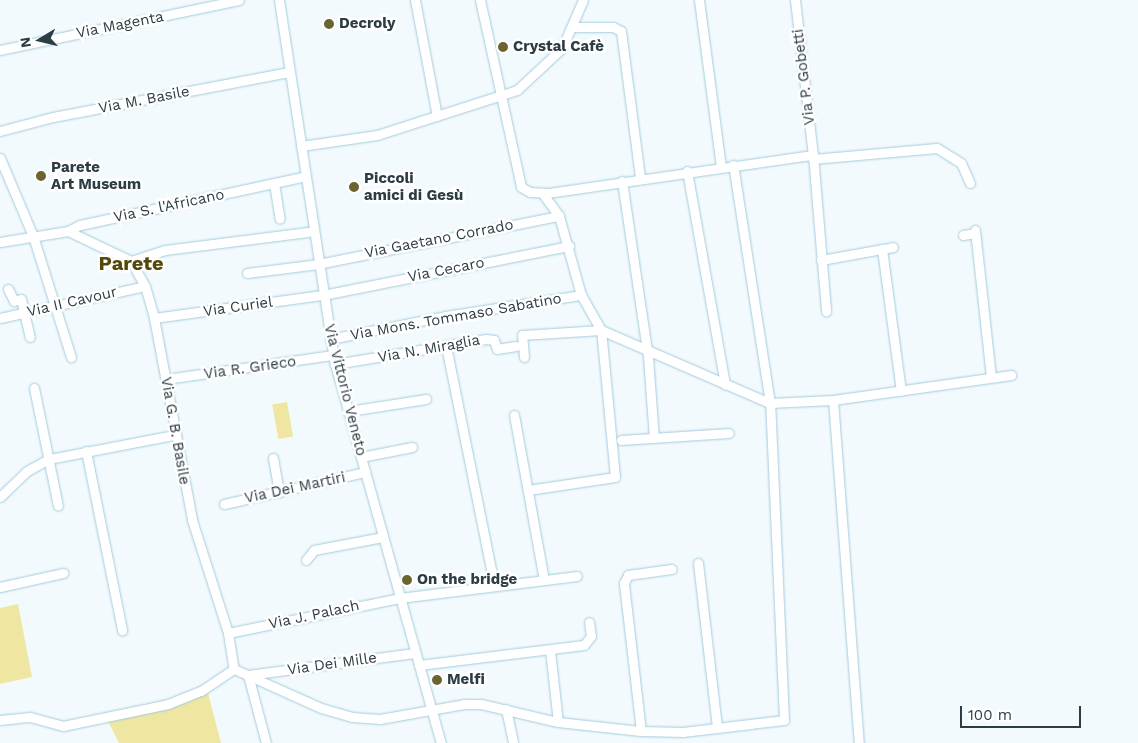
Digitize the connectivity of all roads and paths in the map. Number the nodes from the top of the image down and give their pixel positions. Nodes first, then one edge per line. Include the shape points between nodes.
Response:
1 (239, 0) edge
2 (279, 0) edge
3 (415, 0) edge
4 (480, 0) edge
5 (583, 0) edge
6 (699, 0) edge
7 (795, 0) edge
8 (573, 27) junction
9 (0, 50) edge
10 (289, 72) junction
11 (502, 96) junction
12 (437, 116) junction
13 (0, 131) edge
14 (301, 146) junction
15 (813, 157) junction
16 (0, 158) edge
17 (733, 165) junction
18 (721, 166) junction
19 (687, 171) junction
20 (306, 176) junction
21 (640, 178) junction
22 (622, 181) junction
23 (970, 182) dead end
24 (274, 183) junction
25 (543, 194) junction
26 (559, 216) junction
27 (280, 219) dead end
28 (68, 231) junction
29 (312, 232) junction
30 (963, 235) dead end
31 (33, 236) junction
32 (0, 242) edge
33 (569, 246) junction
34 (894, 247) dead end
35 (882, 249) junction
36 (821, 260) junction
37 (131, 261) junction
38 (318, 264) junction
39 (247, 273) dead end
40 (145, 286) junction
41 (8, 289) dead end
42 (323, 295) junction
43 (581, 296) junction
44 (55, 306) junction
45 (826, 311) dead end
46 (25, 312) junction
47 (0, 318) edge
48 (154, 318) junction
49 (601, 330) junction
50 (30, 337) dead end
51 (330, 339) junction
52 (446, 346) junction
53 (516, 346) dead end
54 (647, 351) junction
55 (71, 357) dead end
56 (524, 358) dead end
57 (334, 360) junction
58 (1011, 375) dead end
59 (991, 378) junction
60 (166, 379) junction
61 (725, 385) junction
62 (34, 388) dead end
63 (901, 391) junction
64 (426, 399) dead end
65 (832, 400) junction
66 (770, 402) junction
67 (349, 412) junction
68 (514, 414) dead end
69 (728, 433) dead end
70 (174, 434) junction
71 (654, 438) junction
72 (622, 440) dead end
73 (412, 447) dead end
74 (86, 451) junction
75 (361, 457) junction
76 (273, 458) dead end
77 (49, 459) junction
78 (365, 472) junction
79 (528, 490) junction
80 (279, 492) junction
81 (0, 497) edge
82 (224, 504) dead end
83 (58, 506) dead end
84 (383, 537) junction
85 (306, 560) dead end
86 (698, 563) dead end
87 (672, 569) dead end
88 (63, 574) dead end
89 (543, 574) dead end
90 (577, 576) dead end
91 (494, 585) junction
92 (0, 587) edge
93 (400, 598) junction
94 (589, 622) dead end
95 (122, 630) dead end
96 (228, 633) junction
97 (550, 650) junction
98 (415, 653) junction
99 (419, 665) junction
100 (234, 669) junction
101 (248, 675) junction
102 (506, 708) junction
103 (430, 710) junction
104 (0, 720) edge
105 (558, 722) junction
106 (718, 728) junction
107 (641, 731) junction
108 (266, 743) edge
109 (441, 743) edge
110 (513, 743) edge
111 (859, 743) edge

1 - 9 street, Via Magenta
2 - 10 street, Via Vittorio Veneto
3 - 12 street
4 - 11 street
5 - 8 street
6 - 18 street
7 - 15 street, Via P. Gobetti
8 - 11 street via 562,48 545,67 518,90
8 - 21 street via 613,27 621,31
10 - 13 street, Via M. Basile via 53,117
10 - 14 street, Via Vittorio Veneto
11 - 12 street
11 - 25 street via 520,187
12 - 14 street via 377,135
14 - 20 street, Via Vittorio Veneto
15 - 17 street
15 - 23 street via 937,148 961,163
15 - 36 street, Via P. Gobetti
16 - 31 street
17 - 18 street
17 - 66 street
18 - 19 street
19 - 21 street
19 - 61 street
20 - 24 street, Via S. l'Africano
20 - 29 street, Via Vittorio Veneto
21 - 22 street
22 - 25 street
22 - 54 street
24 - 27 street
24 - 28 street, Via S. l'Africano via 80,225
25 - 26 street
26 - 33 street
26 - 38 street, Via Gaetano Corrado
28 - 31 street, Via S. l'Africano
28 - 37 street
29 - 37 street via 165,250
29 - 38 street, Via Vittorio Veneto
30 - 59 street via 975,231
31 - 32 street, Via S. l'Africano
31 - 44 street
33 - 42 street, Via Cecaro
33 - 43 street
34 - 35 street
35 - 36 street
35 - 63 street
36 - 45 street, Via P. Gobetti
37 - 40 street, Via G. B. Basile
38 - 39 street, Via Gaetano Corrado
38 - 42 street, Via Vittorio Veneto
40 - 44 street, Via II Cavour
40 - 48 street, Via G. B. Basile
41 - 46 street via 14,301 21,299
42 - 48 street, Via Curiel
42 - 51 street, Via Vittorio Veneto
43 - 49 street
43 - 51 street, Via Mons. Tommaso Sabatino via 444,316
44 - 46 street, Via II Cavour
44 - 55 street
46 - 47 street, Via II Cavour
46 - 50 street
48 - 60 street, Via G. B. Basile
49 - 54 street
49 - 56 street via 522,335
49 - 79 street via 616,477
51 - 57 street, Via Vittorio Veneto
52 - 53 street, Via N. Miraglia via 486,339 494,340 497,349
52 - 57 street, Via N. Miraglia
52 - 91 street
54 - 61 street
54 - 71 street
57 - 60 street, Via R. Grieco
57 - 67 street, Via Vittorio Veneto
58 - 59 street
59 - 63 street
60 - 70 street, Via G. B. Basile
61 - 66 street
62 - 77 street
63 - 65 street
64 - 67 street
65 - 66 street
65 - 111 street
66 - 106 street via 784,720
67 - 75 street, Via Vittorio Veneto
68 - 79 street
69 - 71 street
70 - 74 street
70 - 96 street, Via G. B. Basile via 192,520
71 - 72 street
73 - 75 street
74 - 77 street
74 - 95 street
75 - 78 street, Via Vittorio Veneto
76 - 80 street
77 - 81 street via 27,471
77 - 83 street
78 - 80 street, Via Dei Martiri
78 - 84 street, Via Vittorio Veneto
79 - 89 street
80 - 82 street, Via Dei Martiri
84 - 85 street via 314,550
84 - 93 street, Via Vittorio Veneto
86 - 106 street
87 - 107 street via 628,574 624,583
88 - 92 street
90 - 91 street, Via J. Palach
91 - 93 street, Via J. Palach
93 - 96 street, Via J. Palach
93 - 98 street, Via Vittorio Veneto
94 - 97 street via 591,636 584,645
96 - 100 street, Via G. B. Basile
97 - 99 street
97 - 105 street
98 - 99 street, Via Vittorio Veneto
98 - 101 street, Via Dei Mille
99 - 103 street, Via Vittorio Veneto
100 - 101 street
100 - 104 street via 201,691 168,704 63,726 30,717
101 - 103 street via 321,708 352,716 380,719
101 - 108 street
102 - 103 street via 464,704
102 - 105 street
102 - 110 street
103 - 109 street, Via Vittorio Veneto
105 - 107 street
106 - 107 street via 683,732

